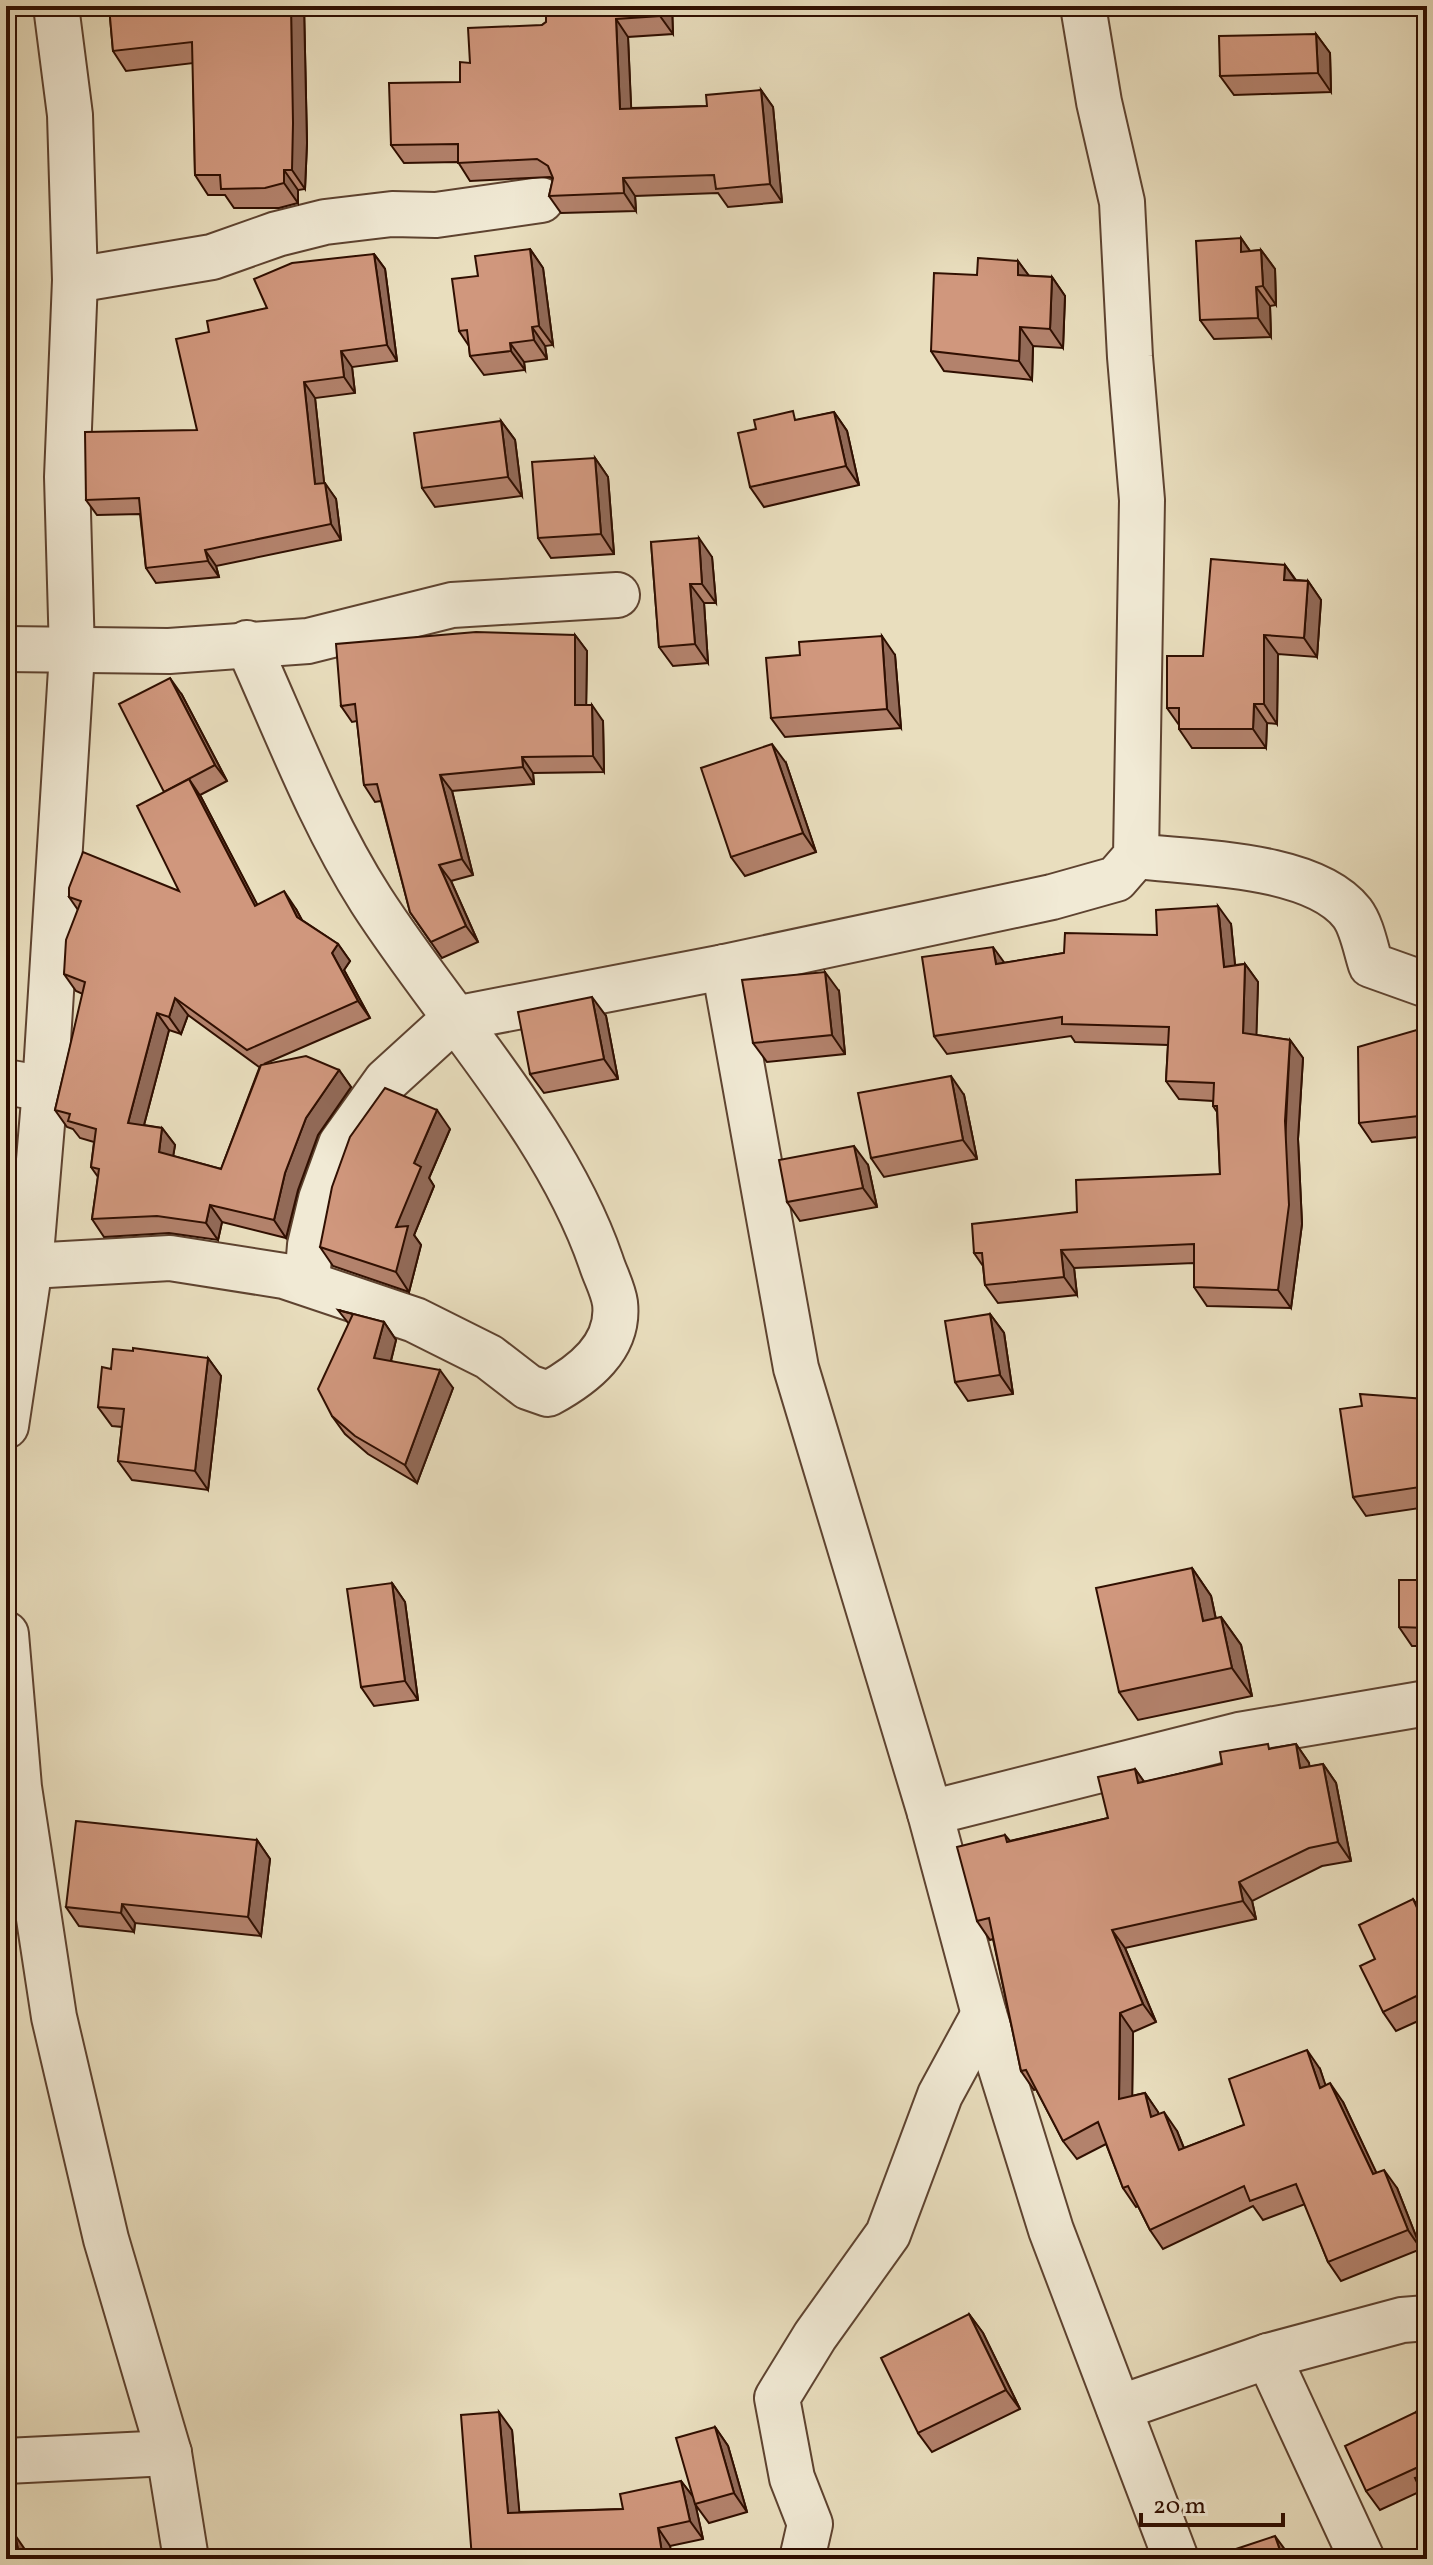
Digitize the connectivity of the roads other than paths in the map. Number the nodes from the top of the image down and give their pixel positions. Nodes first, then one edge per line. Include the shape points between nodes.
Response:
1 (56, 6) edge
2 (1083, 6) edge
3 (541, 200) dead end
4 (75, 280) junction
5 (617, 595) dead end
6 (247, 643) junction
7 (6, 649) edge
8 (72, 653) junction
9 (1136, 856) junction
10 (724, 967) junction
11 (1427, 985) edge
12 (454, 1019) junction
13 (26, 1086) edge
14 (30, 1266) junction
15 (307, 1282) junction
16 (6, 1426) edge
17 (6, 1634) edge
18 (1427, 1703) edge
19 (12, 1787) edge
20 (930, 1813) junction
21 (984, 2014) junction
22 (1427, 2318) edge
23 (1268, 2356) junction
24 (1119, 2408) junction
25 (169, 2453) junction
26 (6, 2461) edge
27 (186, 2559) edge
28 (802, 2559) edge
29 (1176, 2559) edge
30 (1362, 2559) edge

1 - 4 street via 70,115
2 - 9 street via 1122,202 1142,500
3 - 4 street via 436,215 325,222 212,257
4 - 8 street via 67,477
5 - 6 street via 452,605 308,641
6 - 8 street
6 - 12 street via 320,808 370,898
7 - 8 street
8 - 13 street
9 - 10 street via 1116,879 1052,897
9 - 11 street via 1277,872 1326,893 1353,914 1371,965
10 - 12 street
10 - 20 street via 796,1368
12 - 15 street via 386,1081 341,1144 321,1199
12 - 15 street via 504,1086 585,1216 615,1303 612,1336 601,1355 548,1394 415,1320
13 - 14 street
14 - 15 street via 170,1258
14 - 16 street
17 - 19 street
18 - 20 street via 1239,1735
19 - 25 street via 54,2017 106,2239
20 - 21 street
21 - 24 street via 1051,2230
21 - 28 street via 940,2095 888,2234 777,2398 792,2478 810,2524
22 - 23 street
23 - 24 street
23 - 30 street
24 - 29 street
25 - 26 street
25 - 27 street

